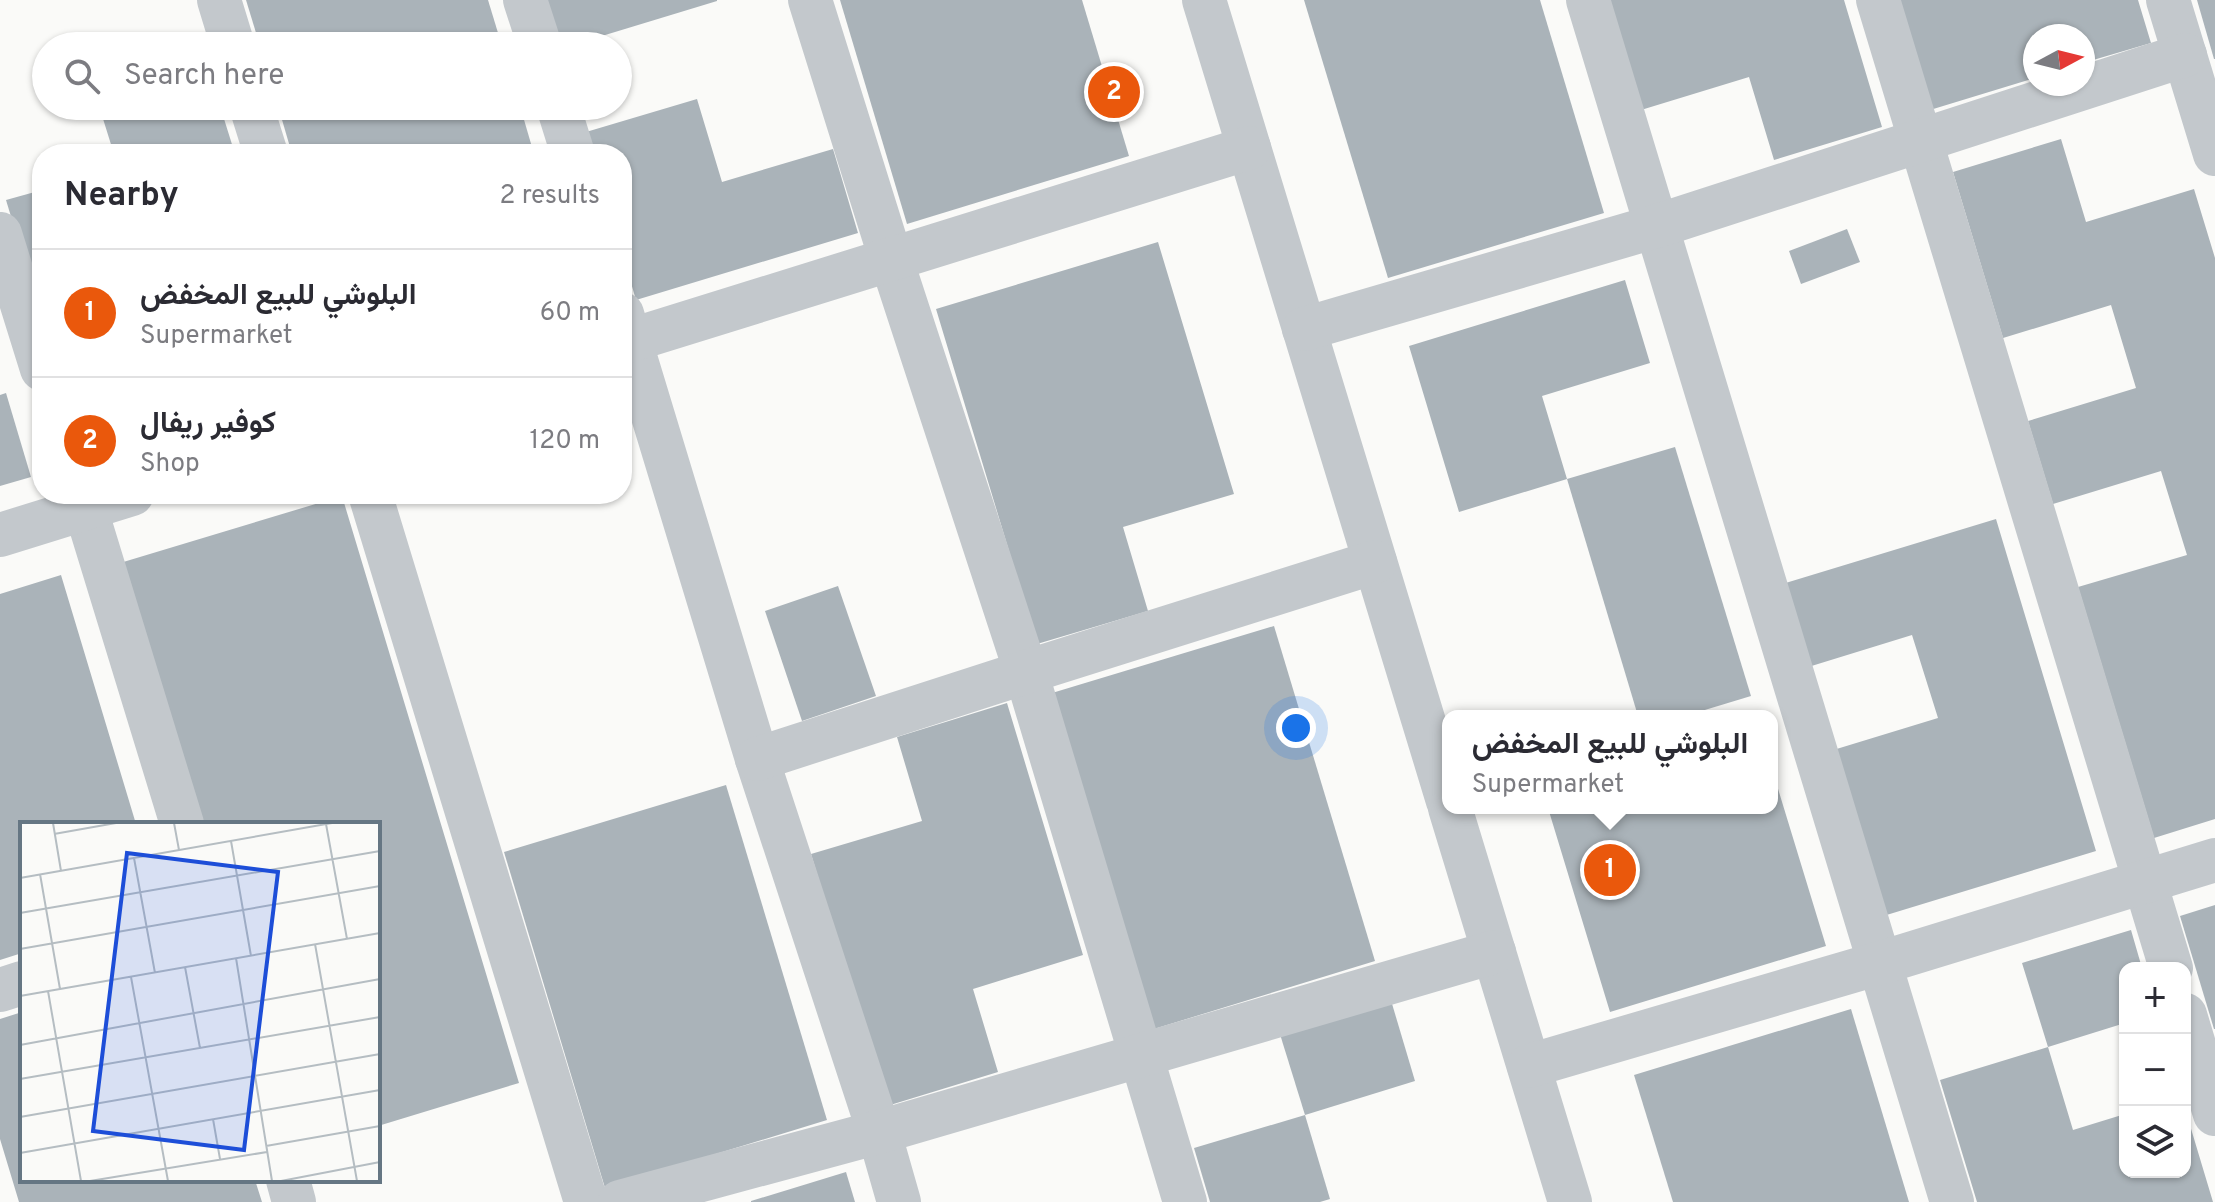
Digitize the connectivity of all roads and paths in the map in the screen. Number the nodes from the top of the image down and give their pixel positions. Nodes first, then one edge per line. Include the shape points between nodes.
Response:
1 (219, 0) edge
2 (525, 0) edge
3 (810, 0) edge
4 (1204, 0) edge
5 (1588, 0) edge
6 (1878, 0) edge
7 (2168, 0) edge
8 (229, 32) edge
9 (535, 32) edge
10 (2185, 55) junction
11 (255, 120) edge
12 (562, 120) edge
13 (1921, 142) junction
14 (263, 144) edge
15 (570, 144) edge
16 (1249, 148) junction
17 (2215, 154) edge
18 (1657, 226) junction
19 (0, 234) edge
20 (891, 259) junction
21 (1304, 329) junction
22 (632, 330) edge
23 (32, 337) edge
24 (632, 355) edge
25 (76, 504) edge
26 (84, 504) edge
27 (373, 504) edge
28 (0, 535) edge
29 (1375, 562) junction
30 (1026, 672) junction
31 (757, 759) junction
32 (1442, 781) edge
33 (1452, 814) edge
34 (181, 822) edge
35 (2215, 860) edge
36 (2145, 883) junction
37 (1494, 952) junction
38 (2169, 962) edge
39 (1880, 963) junction
40 (20, 984) edge
41 (0, 990) edge
42 (2191, 1034) edge
43 (1139, 1055) junction
44 (1529, 1066) junction
45 (2215, 1114) edge
46 (879, 1132) junction
47 (289, 1182) edge
48 (294, 1202) edge
49 (586, 1202) edge
50 (620, 1202) edge
51 (899, 1202) edge
52 (1185, 1202) edge
53 (1570, 1202) edge
54 (1952, 1202) edge

1 - 8 street
2 - 9 street
3 - 20 street
4 - 16 street
5 - 18 street
6 - 13 street
7 - 10 street
10 - 13 street
10 - 17 street
11 - 14 street
12 - 15 street
13 - 18 street
13 - 36 street
16 - 20 street
16 - 21 street
18 - 21 street
18 - 39 street
19 - 23 street
20 - 22 street
20 - 30 street
21 - 29 street
24 - 31 street
25 - 28 street
26 - 34 street
27 - 49 street
29 - 30 street
29 - 32 street
30 - 31 street
30 - 43 street
31 - 46 street
33 - 37 street
35 - 36 street
36 - 38 street
36 - 39 street
37 - 43 street
37 - 44 street
39 - 44 street
39 - 54 street
40 - 41 street
42 - 45 street
43 - 46 street
43 - 52 street
44 - 53 street
46 - 50 street
46 - 51 street
47 - 48 street

